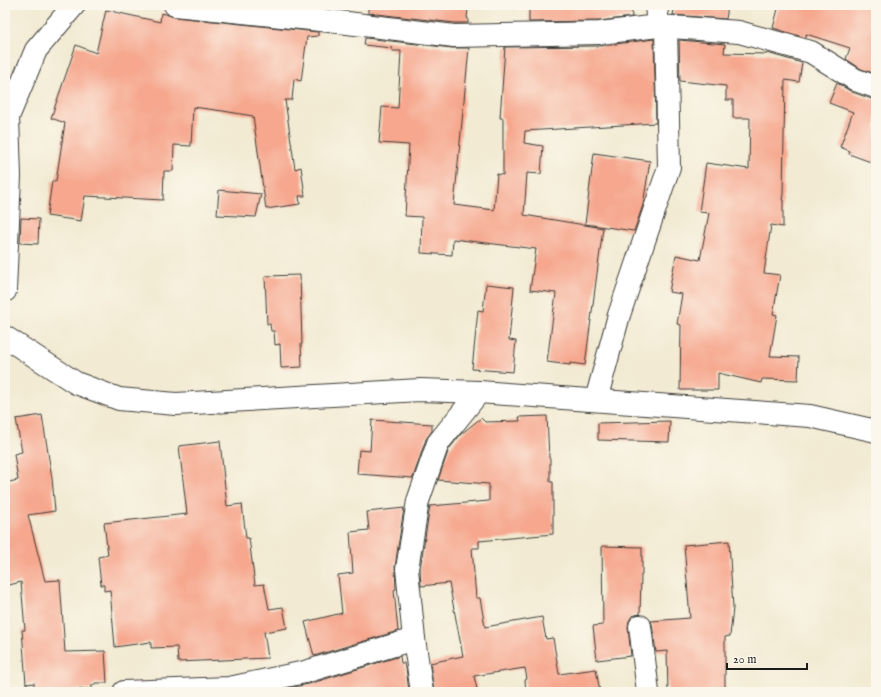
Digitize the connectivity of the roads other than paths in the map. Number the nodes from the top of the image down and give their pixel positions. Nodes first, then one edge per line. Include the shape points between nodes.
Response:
1 (74, 5) edge
2 (176, 5) edge
3 (656, 5) edge
4 (342, 14) edge
5 (662, 27) junction
6 (876, 87) edge
7 (5, 291) edge
8 (5, 337) edge
9 (479, 392) junction
10 (596, 400) junction
11 (876, 431) edge
12 (640, 626) dead end
13 (414, 639) junction
14 (124, 692) edge
15 (422, 692) edge
16 (648, 692) edge

1 - 7 street via 36,50 8,117 10,176
2 - 4 street
3 - 5 street
4 - 5 street via 454,36 600,33
5 - 6 street via 739,32 804,50 856,80
5 - 10 street via 669,167 619,315
8 - 9 street via 76,383 119,399 176,404 420,390
9 - 10 street
9 - 13 street via 438,443 418,501 407,569
10 - 11 street via 810,416
12 - 16 street
13 - 14 street via 305,672 229,688
13 - 15 street

